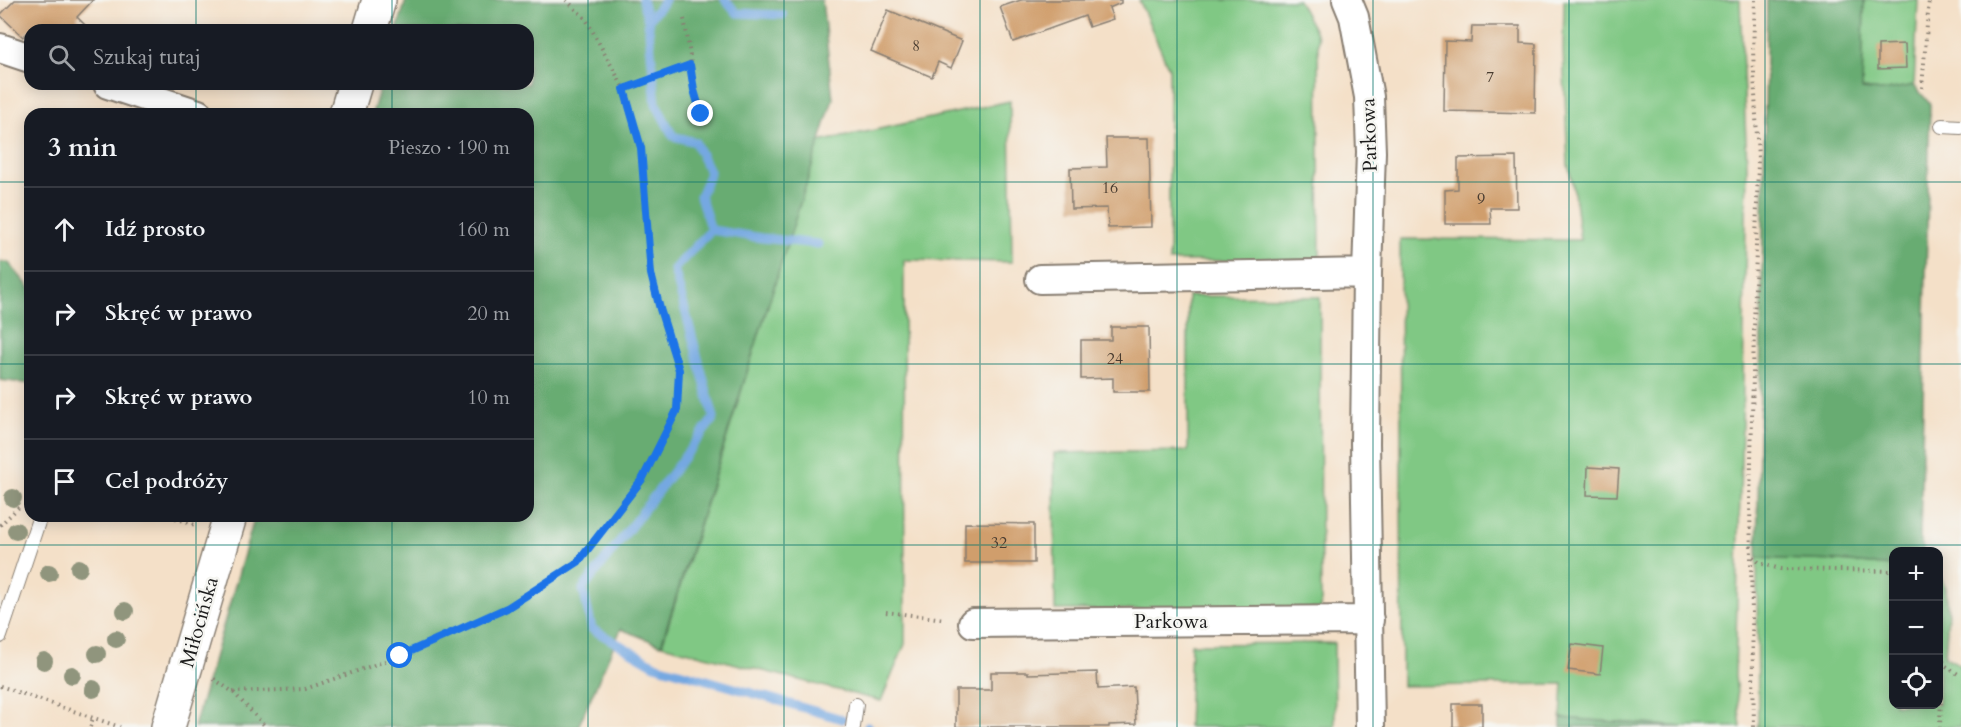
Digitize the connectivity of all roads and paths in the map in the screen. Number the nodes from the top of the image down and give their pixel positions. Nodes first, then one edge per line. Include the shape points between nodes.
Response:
1 (379, 0) edge
2 (566, 0) edge
3 (1347, 0) edge
4 (1755, 0) edge
5 (1929, 0) edge
6 (684, 19) dead end
7 (372, 24) edge
8 (0, 48) edge
9 (24, 56) edge
10 (690, 65) junction
11 (1922, 88) dead end
12 (624, 89) junction
13 (126, 90) edge
14 (353, 90) edge
15 (180, 108) edge
16 (348, 108) edge
17 (701, 114) dead end
18 (1942, 126) dead end
19 (1961, 127) edge
20 (1367, 273) junction
21 (1040, 279) dead end
22 (22, 503) dead end
23 (38, 522) edge
24 (187, 522) edge
25 (228, 522) edge
26 (0, 525) edge
27 (198, 526) dead end
28 (1752, 557) junction
29 (1889, 571) edge
30 (886, 612) dead end
31 (1369, 620) junction
32 (973, 623) joint
33 (0, 636) edge
34 (1943, 662) edge
35 (211, 676) dead end
36 (1961, 676) edge
37 (0, 686) edge
38 (233, 692) junction
39 (856, 705) dead end
40 (1941, 709) edge
41 (93, 718) junction
42 (90, 727) edge
43 (120, 727) edge
44 (168, 727) edge
45 (266, 727) edge
46 (853, 727) edge
47 (1370, 727) edge
48 (1754, 727) edge
49 (1940, 727) edge

1 - 7 street
2 - 12 path via 586,19
3 - 20 street, Parkowa via 1354,17 1369,96
4 - 28 path via 1758,160
5 - 11 path
6 - 10 path
8 - 9 street
10 - 12 path
10 - 17 path
12 - 38 path via 641,148 651,274 679,370 677,410 643,478 578,562 507,608 400,656 305,689
13 - 15 street
14 - 16 street
18 - 19 lane
20 - 21 street
20 - 31 street, Parkowa
22 - 26 path
23 - 33 lane
24 - 27 path
25 - 44 street, Miłocińska
28 - 29 path via 1780,569
28 - 48 path
30 - 32 path
31 - 32 street, Parkowa
31 - 47 street, Parkowa
34 - 36 path
35 - 38 path
37 - 41 path
38 - 45 path
39 - 46 lane
40 - 49 path
41 - 42 path
41 - 43 path

